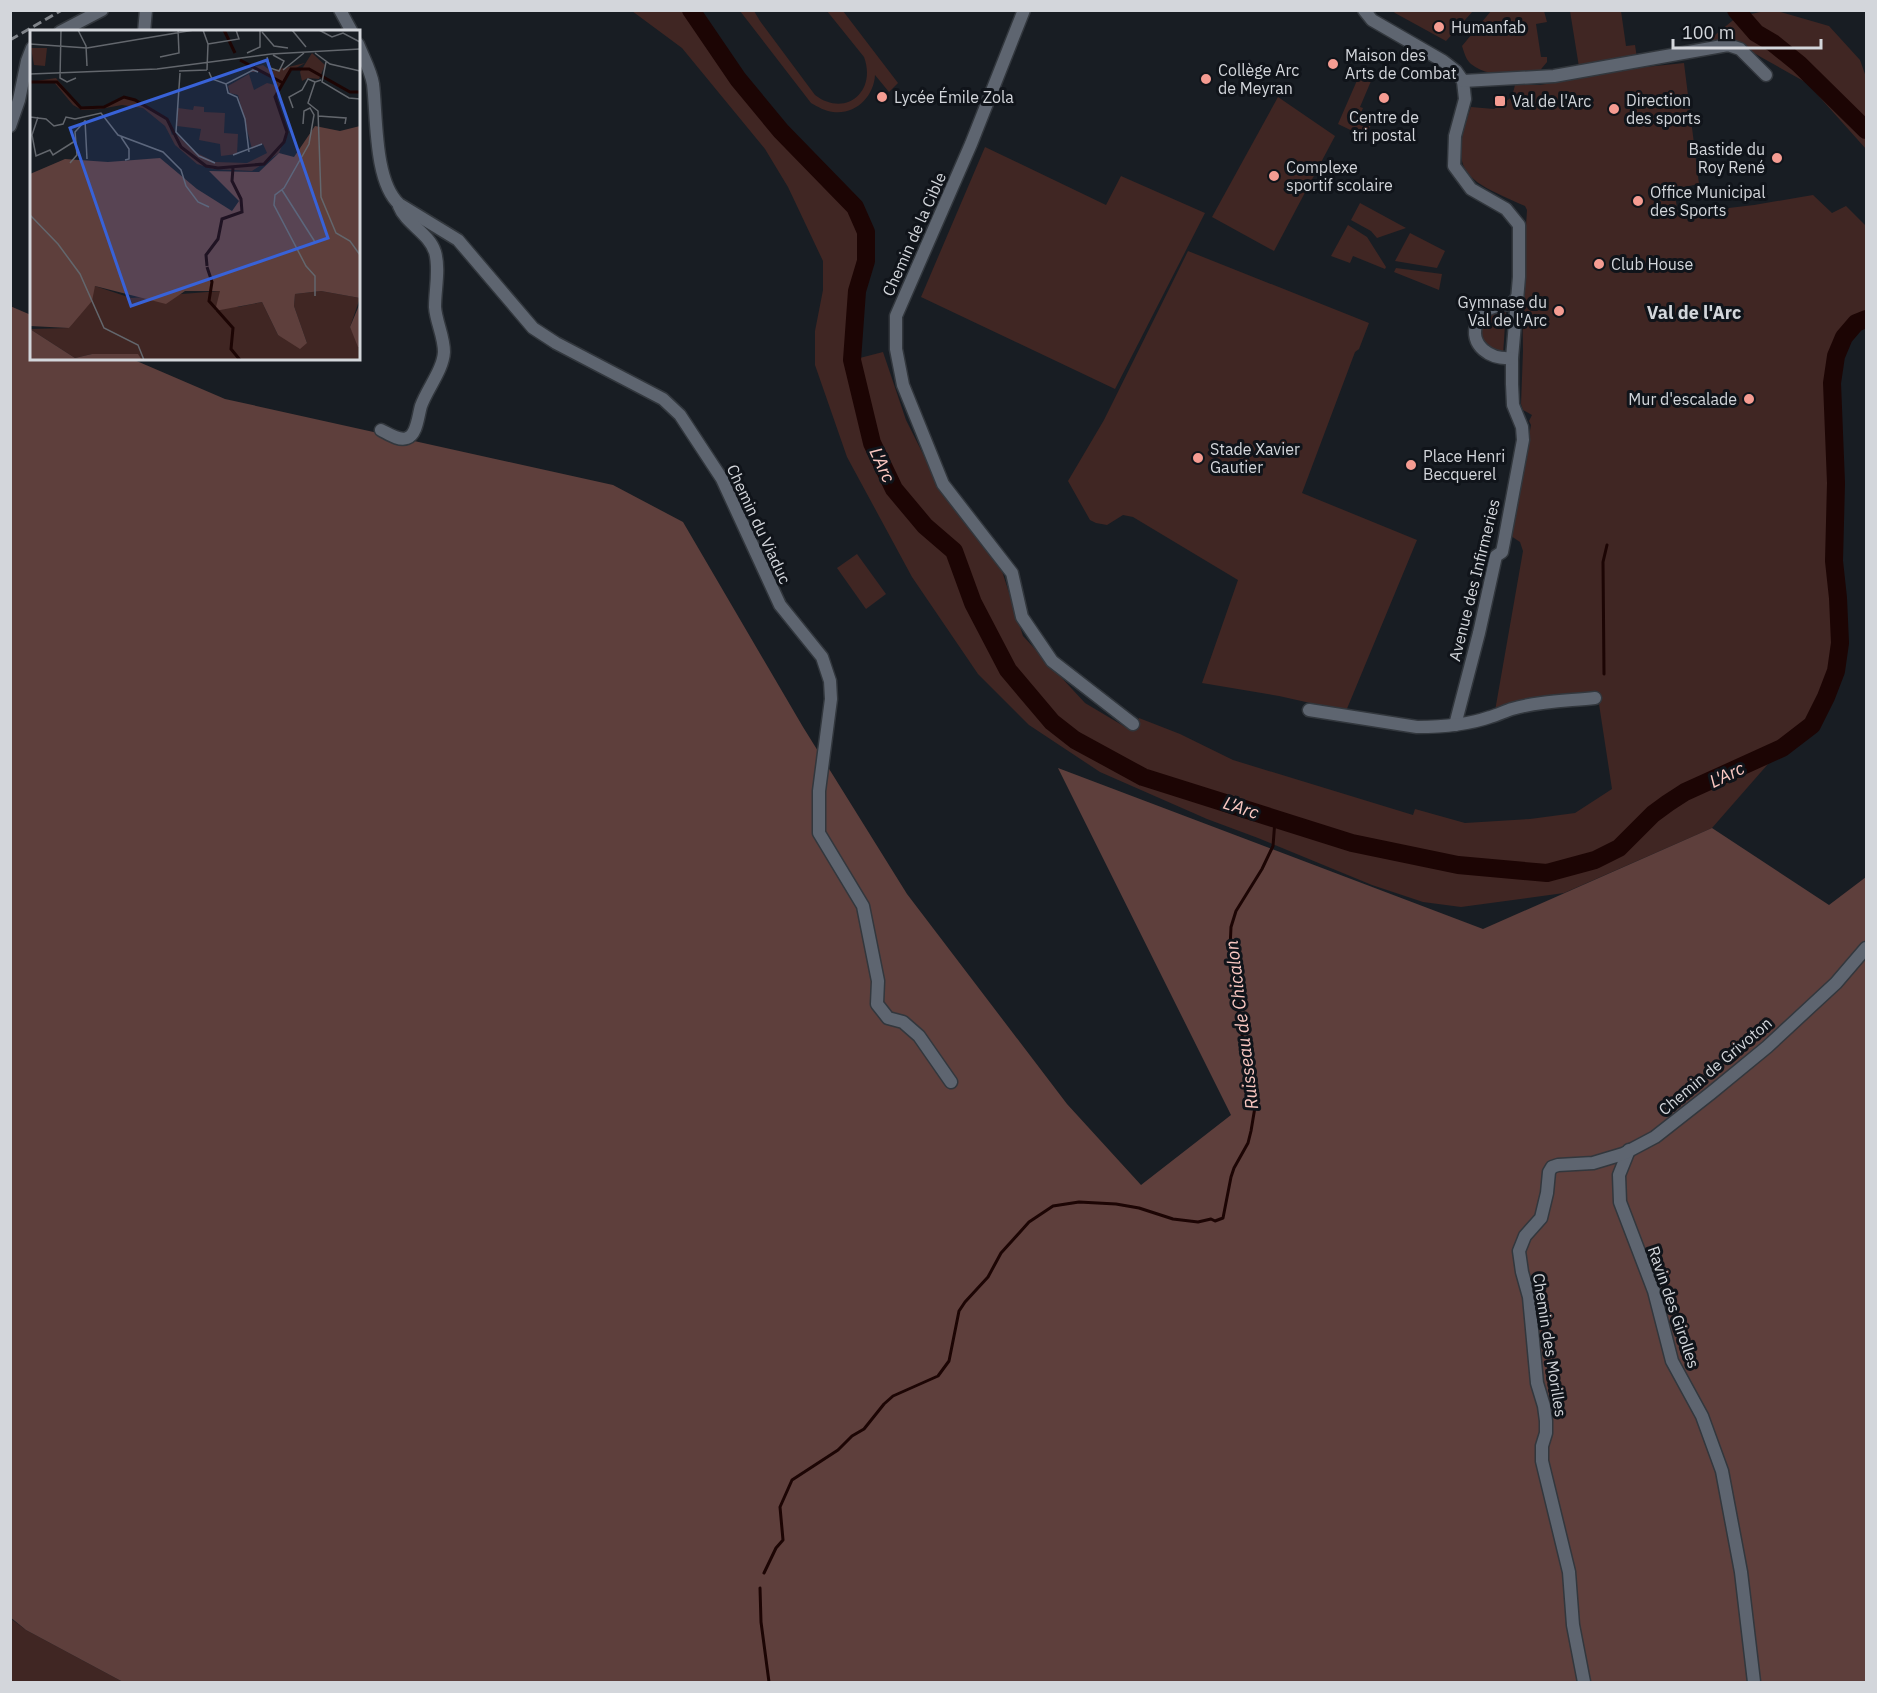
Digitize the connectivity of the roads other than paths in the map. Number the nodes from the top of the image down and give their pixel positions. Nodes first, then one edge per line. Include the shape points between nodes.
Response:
1 (102, 10) edge
2 (146, 10) edge
3 (340, 10) edge
4 (1024, 10) edge
5 (1364, 10) edge
6 (64, 30) edge
7 (144, 30) edge
8 (351, 30) edge
9 (360, 49) edge
10 (30, 53) edge
11 (1766, 75) dead end
12 (1463, 81) junction
13 (11, 125) edge
14 (399, 204) junction
15 (1517, 297) junction
16 (1512, 358) junction
17 (381, 430) dead end
18 (1595, 698) dead end
19 (1309, 710) dead end
20 (1133, 724) dead end
21 (1455, 725) junction
22 (1866, 948) edge
23 (951, 1082) dead end
24 (1629, 1150) junction
25 (1558, 1165) joint
26 (1584, 1683) edge
27 (1754, 1683) edge

1 - 6 street
2 - 7 street
3 - 8 street
4 - 20 street, Chemin de la Cible via 896,316 896,349 903,385 944,484 1012,573 1022,617 1052,661
5 - 12 street via 1372,20 1443,61
9 - 14 street, Chemin du Viaduc via 373,81 376,132 386,188
10 - 13 street
11 - 12 street via 1740,49 1728,45 1554,76
12 - 15 street, Avenue des Infirmeries via 1466,99 1455,136 1455,166 1472,189 1506,208 1519,225
14 - 17 street via 403,216 435,250 435,309 444,353 413,435 401,439
14 - 23 street, Chemin du Viaduc via 458,240 533,328 556,344 663,399 680,415 722,479 780,605 822,657 830,681 819,833 863,906 878,981 877,1004 888,1018 903,1022 919,1036
15 - 16 street, Avenue des Infirmeries
15 - 16 street via 1512,304 1484,312 1476,327 1476,341 1482,350
16 - 21 street, Avenue des Infirmeries via 1513,405 1521,427 1521,450 1502,552 1496,556
18 - 21 street via 1512,709
19 - 21 street via 1417,727
22 - 24 street, Chemin de Grivoton via 1836,983 1767,1047 1655,1137
24 - 25 street, Chemin de Grivoton via 1593,1163
24 - 27 street, Ravin des Girolles via 1619,1175 1620,1202 1654,1291 1672,1361 1702,1416 1722,1471 1742,1572
25 - 26 street, Chemin des Morilles via 1549,1172 1541,1218 1525,1236 1519,1251 1546,1421 1542,1461 1569,1572 1573,1625

